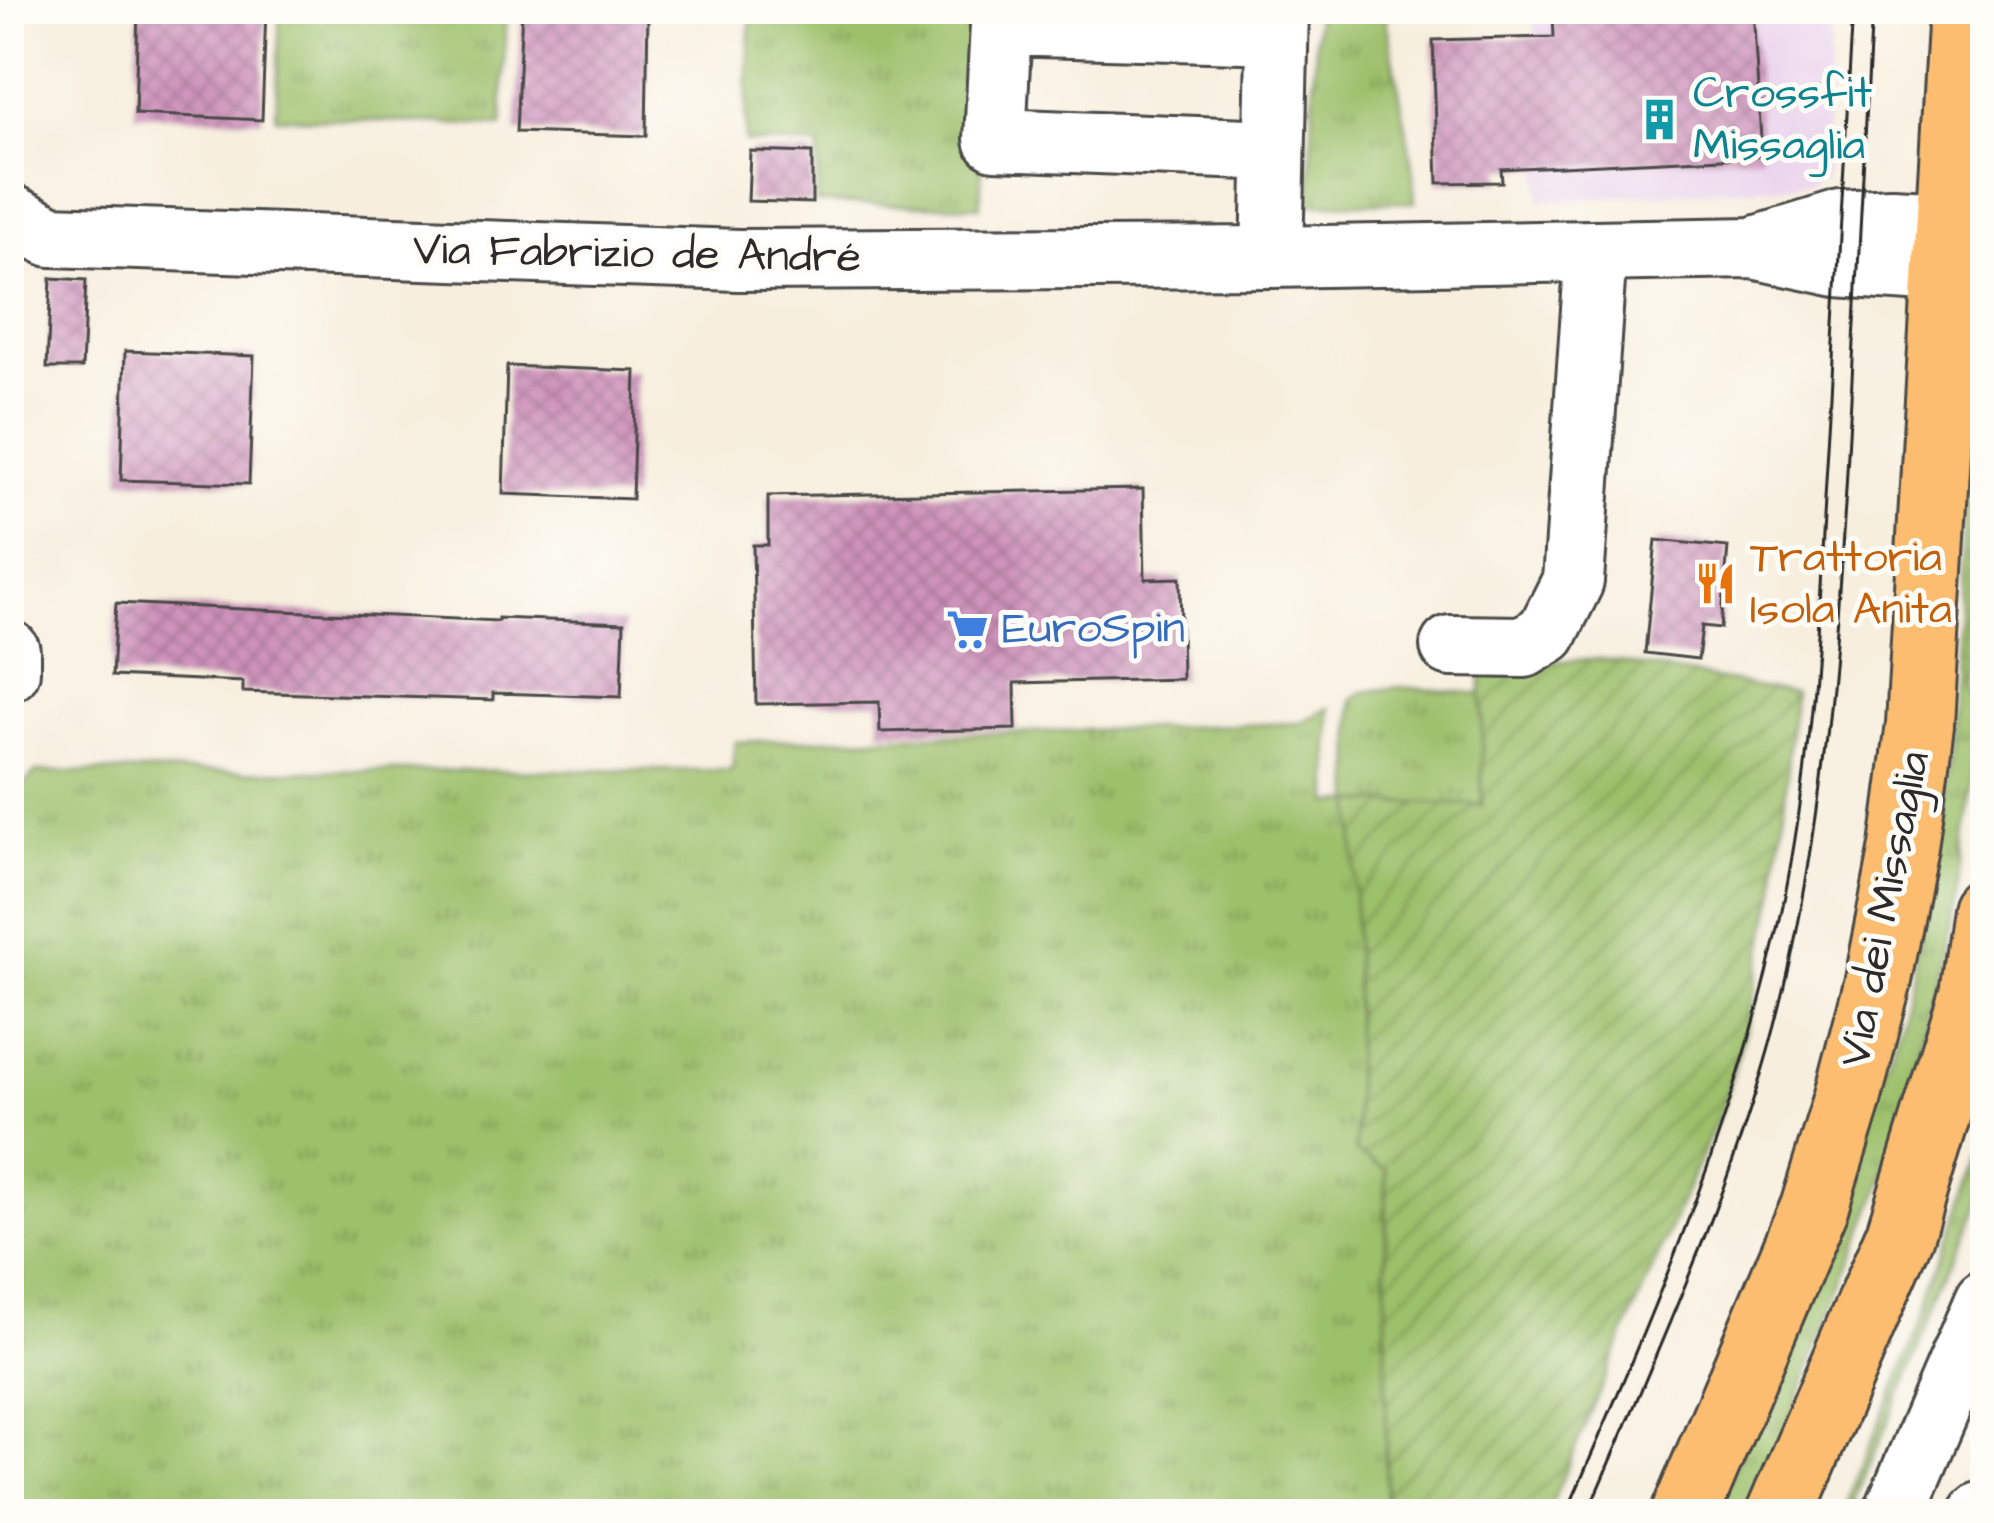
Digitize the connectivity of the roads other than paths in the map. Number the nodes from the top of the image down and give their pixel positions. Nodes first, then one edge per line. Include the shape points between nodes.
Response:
1 (1962, 9) edge
2 (1278, 21) edge
3 (1274, 150) junction
4 (9, 214) edge
5 (1967, 249) edge
6 (1596, 252) junction
7 (1272, 257) junction
8 (1451, 646) dead end
9 (9, 651) edge
10 (9, 671) edge
11 (1985, 910) edge
12 (1985, 1301) edge
13 (1685, 1514) edge
14 (1780, 1514) edge
15 (1894, 1514) edge

1 - 5 main road, Via dei Missaglia
2 - 3 street
2 - 3 street via 1001,26 995,139
3 - 7 street
4 - 7 street, Via Fabrizio de André via 51,236 151,240 739,260
5 - 6 street, Via Fabrizio de André via 1841,221 1753,248
5 - 13 main road, Via dei Missaglia via 1920,724 1878,980 1814,1208
6 - 7 street, Via Fabrizio de André
6 - 8 street via 1573,581 1547,633 1524,647
9 - 10 street
11 - 14 main road, Via dei Missaglia via 1973,994 1900,1234
12 - 15 street

